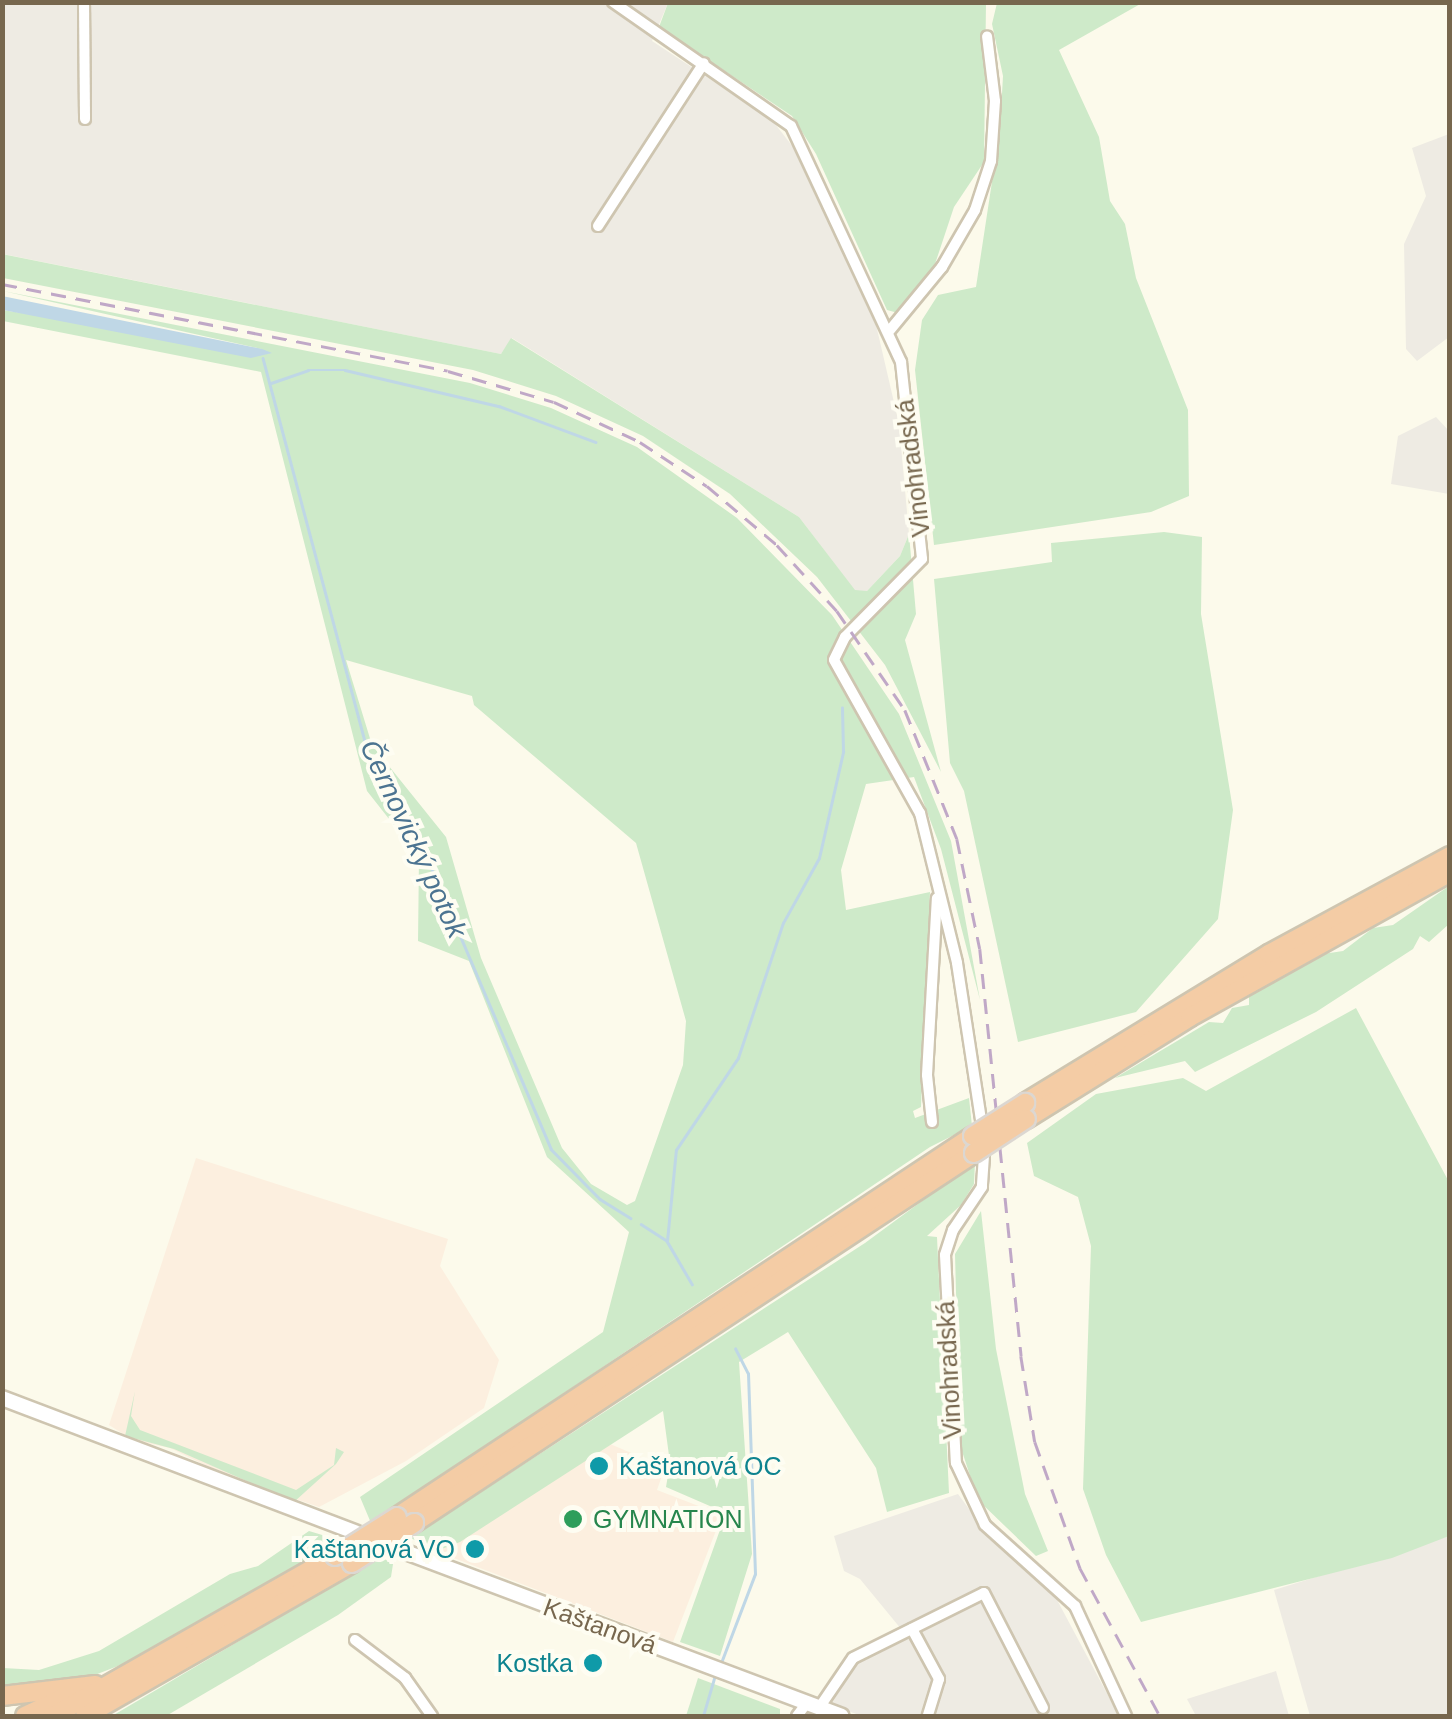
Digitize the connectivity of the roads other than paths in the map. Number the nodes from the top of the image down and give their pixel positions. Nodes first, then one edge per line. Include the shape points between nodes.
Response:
1 (84, 2) edge
2 (613, 2) edge
3 (987, 36) dead end
4 (704, 62) junction
5 (85, 119) dead end
6 (598, 226) dead end
7 (890, 330) junction
8 (1450, 856) edge
9 (1450, 872) edge
10 (938, 882) junction
11 (934, 962) junction
12 (957, 963) junction
13 (1026, 1111) junction
14 (932, 1122) dead end
15 (978, 1141) junction
16 (2, 1398) edge
17 (354, 1532) dead end
18 (395, 1548) dead end
19 (344, 1560) junction
20 (912, 1628) junction
21 (355, 1640) dead end
22 (148, 1666) junction
23 (95, 1684) junction
24 (2, 1696) edge
25 (1043, 1708) dead end
26 (807, 1709) edge
27 (25, 1716) edge
28 (53, 1716) edge
29 (85, 1716) edge
30 (432, 1716) edge
31 (841, 1716) edge
32 (928, 1716) edge
33 (1126, 1716) edge

1 - 5 street
2 - 4 street, Vinohradská
3 - 7 street via 995,101 991,162 942,267
4 - 6 street
4 - 7 street, Vinohradská via 791,126
7 - 10 street, Vinohradská via 901,362 922,558 845,637 834,660 913,798
8 - 13 highway via 1270,954
9 - 13 highway
10 - 11 street, Vinohradská
10 - 12 street, Vinohradská
11 - 12 street
11 - 14 street, Vinohradská via 927,1075
12 - 15 street, Vinohradská
13 - 15 highway, bridge
15 - 19 highway, bridge
15 - 33 street, Vinohradská via 982,1187 945,1255 956,1463 986,1525 1076,1606
16 - 17 main road via 229,1490
18 - 26 main road, Kaštanová
19 - 22 highway
19 - 29 highway
20 - 25 street via 984,1593
20 - 26 street via 853,1658
20 - 32 street via 938,1679
21 - 30 street via 405,1678
22 - 23 highway
22 - 28 highway
23 - 24 highway
23 - 27 highway
26 - 31 main road, Kaštanová

